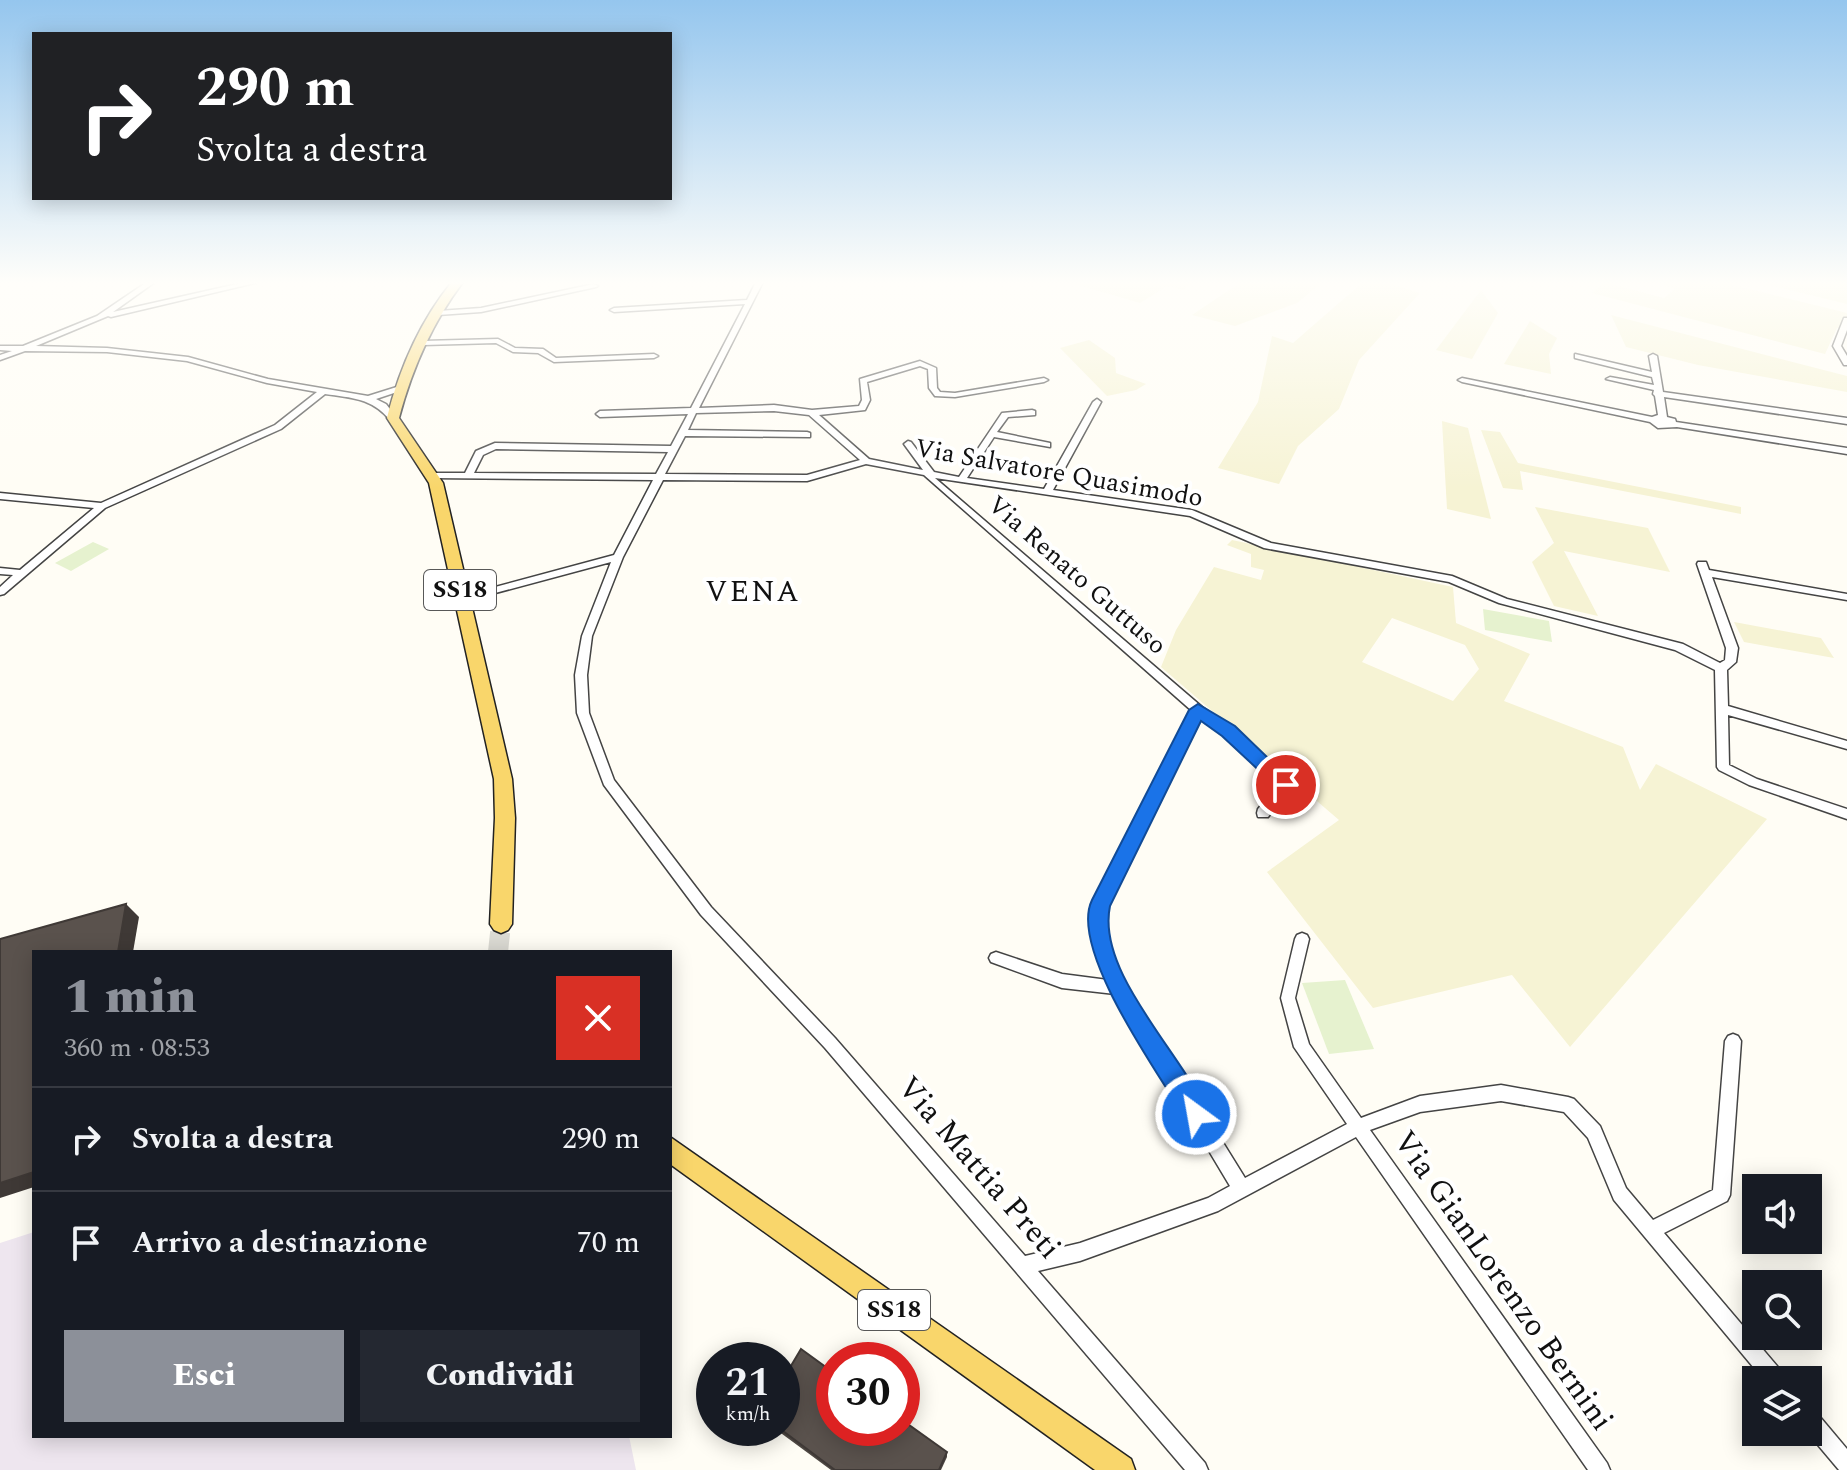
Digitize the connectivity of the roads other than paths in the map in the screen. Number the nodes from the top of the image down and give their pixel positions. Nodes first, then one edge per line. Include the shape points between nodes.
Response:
1 (112, 351) edge
2 (420, 351) edge
3 (529, 351) edge
4 (725, 351) edge
5 (654, 356) dead end
6 (1578, 356) dead end
7 (1653, 356) dead end
8 (1654, 375) junction
9 (1610, 379) dead end
10 (1044, 380) dead end
11 (1462, 380) dead end
12 (1657, 391) junction
13 (321, 393) junction
14 (400, 393) junction
15 (1760, 396) dead end
16 (373, 399) junction
17 (1097, 402) dead end
18 (697, 409) junction
19 (1766, 410) junction
20 (812, 413) junction
21 (1032, 413) dead end
22 (600, 414) dead end
23 (393, 418) junction
24 (1847, 421) edge
25 (1664, 422) junction
26 (683, 433) junction
27 (992, 434) junction
28 (807, 435) dead end
29 (1665, 440) dead end
30 (908, 444) dead end
31 (1047, 445) dead end
32 (673, 449) junction
33 (1847, 451) edge
34 (866, 461) junction
35 (469, 473) junction
36 (929, 474) junction
37 (431, 475) junction
38 (659, 475) junction
39 (961, 480) junction
40 (1047, 492) junction
41 (0, 496) edge
42 (102, 506) junction
43 (618, 557) junction
44 (0, 571) edge
45 (23, 573) junction
46 (0, 592) edge
47 (1847, 597) edge
48 (462, 599) junction
49 (1721, 668) junction
50 (1723, 709) junction
51 (1198, 710) junction
52 (1847, 745) edge
53 (1263, 813) dead end
54 (1847, 814) edge
55 (501, 924) tunnel mouth
56 (1302, 939) dead end
57 (996, 958) dead end
58 (1119, 988) junction
59 (1733, 1041) dead end
60 (1358, 1127) junction
61 (672, 1150) edge
62 (1242, 1189) junction
63 (1651, 1230) junction
64 (1024, 1265) junction
65 (1764, 1366) edge
66 (1822, 1435) edge
67 (1847, 1464) edge
68 (1120, 1470) edge
69 (1198, 1470) edge
70 (1600, 1470) edge

1 - 13 street via 188,359
2 - 14 main road
3 - 5 street via 554,360
4 - 18 street, Via Mattia Preti
6 - 8 street
7 - 8 street
8 - 12 street
9 - 12 street
10 - 20 street via 938,394 932,368 920,363 863,381 866,400 854,412
11 - 25 street
12 - 19 street
12 - 25 street
13 - 16 street
13 - 42 street via 278,427
14 - 16 street
14 - 23 main road
15 - 19 street
16 - 23 street
17 - 40 street
18 - 20 street
18 - 22 street
18 - 26 street, Via Mattia Preti
19 - 24 street
20 - 34 street, Via Salvatore Quasimodo
21 - 27 street via 1005,415
23 - 37 main road, SS18
25 - 29 street
25 - 33 street
26 - 28 street
26 - 32 street, Via Mattia Preti
27 - 31 street
27 - 39 street
30 - 36 street, Via Renato Guttuso
32 - 35 street via 495,446 479,453
32 - 38 street, Via Mattia Preti
34 - 36 street, Via Salvatore Quasimodo
34 - 38 street via 807,478
35 - 37 street
35 - 38 street
36 - 39 street, Via Salvatore Quasimodo
36 - 51 street, Via Renato Guttuso
37 - 48 main road, SS18
38 - 43 street, Via Mattia Preti
39 - 40 street, Via Salvatore Quasimodo
40 - 49 street, Via Salvatore Quasimodo via 1192,513 1268,546 1452,579 1503,601 1679,647
41 - 42 street
42 - 45 street
43 - 48 street
43 - 64 street, Via Mattia Preti via 587,636 581,675 583,713 608,782 706,911 830,1043
44 - 45 street
45 - 46 street
47 - 49 street via 1704,568 1732,648 1730,662
48 - 55 main road, SS18 via 503,779
49 - 50 street
50 - 52 street
50 - 54 street via 1723,767
51 - 53 street, Via Renato Guttuso via 1286,785
51 - 58 street via 1099,906 1101,949
56 - 60 street, Via GianLorenzo Bernini via 1289,1012 1302,1047
57 - 58 street via 1062,981
58 - 62 street
59 - 63 street via 1721,1195
60 - 62 street
60 - 63 street via 1420,1104 1501,1093 1568,1105 1594,1132 1620,1194
60 - 70 street, Via GianLorenzo Bernini
61 - 68 main road, SS18
62 - 64 street via 1143,1232
63 - 65 street
64 - 69 street, Via Mattia Preti
66 - 67 street

